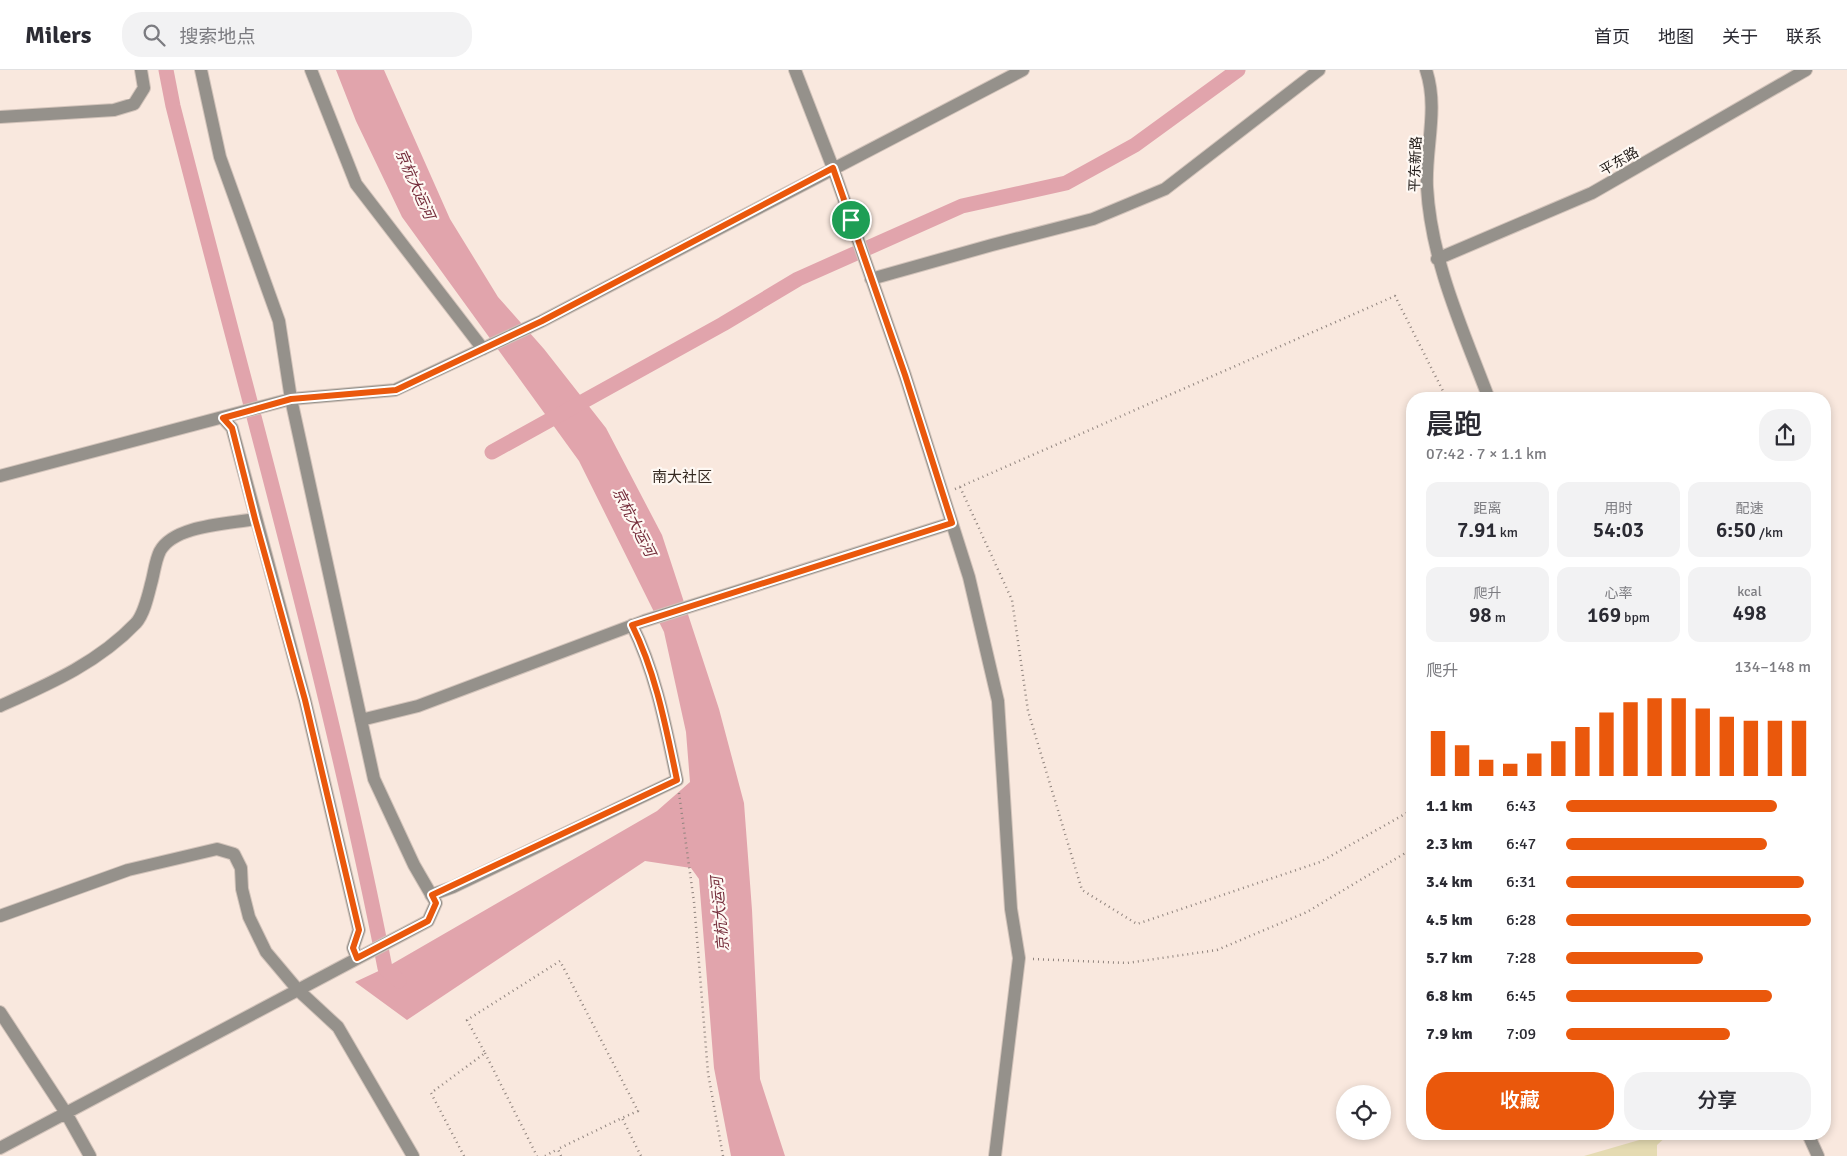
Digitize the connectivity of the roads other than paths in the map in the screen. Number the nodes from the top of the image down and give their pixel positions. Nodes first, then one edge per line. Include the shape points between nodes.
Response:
1 (141, 70) edge
2 (201, 70) edge
3 (311, 70) edge
4 (795, 70) edge
5 (1024, 70) edge
6 (1319, 70) edge
7 (1426, 70) edge
8 (1806, 70) edge
9 (0, 117) edge
10 (833, 168) junction
11 (1437, 259) junction
12 (871, 278) junction
13 (483, 349) junction
14 (1486, 392) edge
15 (286, 401) junction
16 (225, 418) junction
17 (0, 476) edge
18 (255, 519) junction
19 (952, 523) junction
20 (638, 623) junction
21 (0, 706) edge
22 (361, 720) junction
23 (432, 895) junction
24 (0, 916) edge
25 (357, 958) junction
26 (298, 990) junction
27 (0, 1012) edge
28 (66, 1113) junction
29 (1811, 1140) edge
30 (0, 1148) edge
31 (90, 1156) edge
32 (413, 1156) edge
33 (995, 1156) edge
34 (1818, 1156) edge

1 - 9 street via 144,88 134,104 114,110
2 - 15 street via 220,157 279,321
3 - 13 street via 356,184
4 - 10 street
5 - 10 street
6 - 12 street via 1165,189 1093,219
7 - 11 street, 平东新路 via 1430,83 1431,133 1427,187
8 - 11 street, 平东路 via 1592,193
10 - 12 street
10 - 13 street
11 - 14 street, 平东新路
12 - 19 street
13 - 15 street via 396,390
15 - 16 street
15 - 22 street
16 - 17 street
16 - 18 street via 232,428
18 - 21 street via 190,530 173,537 160,551 148,598 138,621 107,650 68,675
18 - 25 street via 305,700 359,930 353,948
19 - 20 street
19 - 33 street via 998,700 1011,909 1018,958
20 - 22 street via 418,706
20 - 23 street via 677,780
22 - 23 street via 374,779 414,865
23 - 25 street via 436,903 428,921
24 - 26 street via 128,870 217,849 234,854 241,868 249,917 266,952
25 - 26 street
26 - 28 street
26 - 32 street via 338,1028
27 - 28 street
28 - 30 street
28 - 31 street
29 - 34 street

